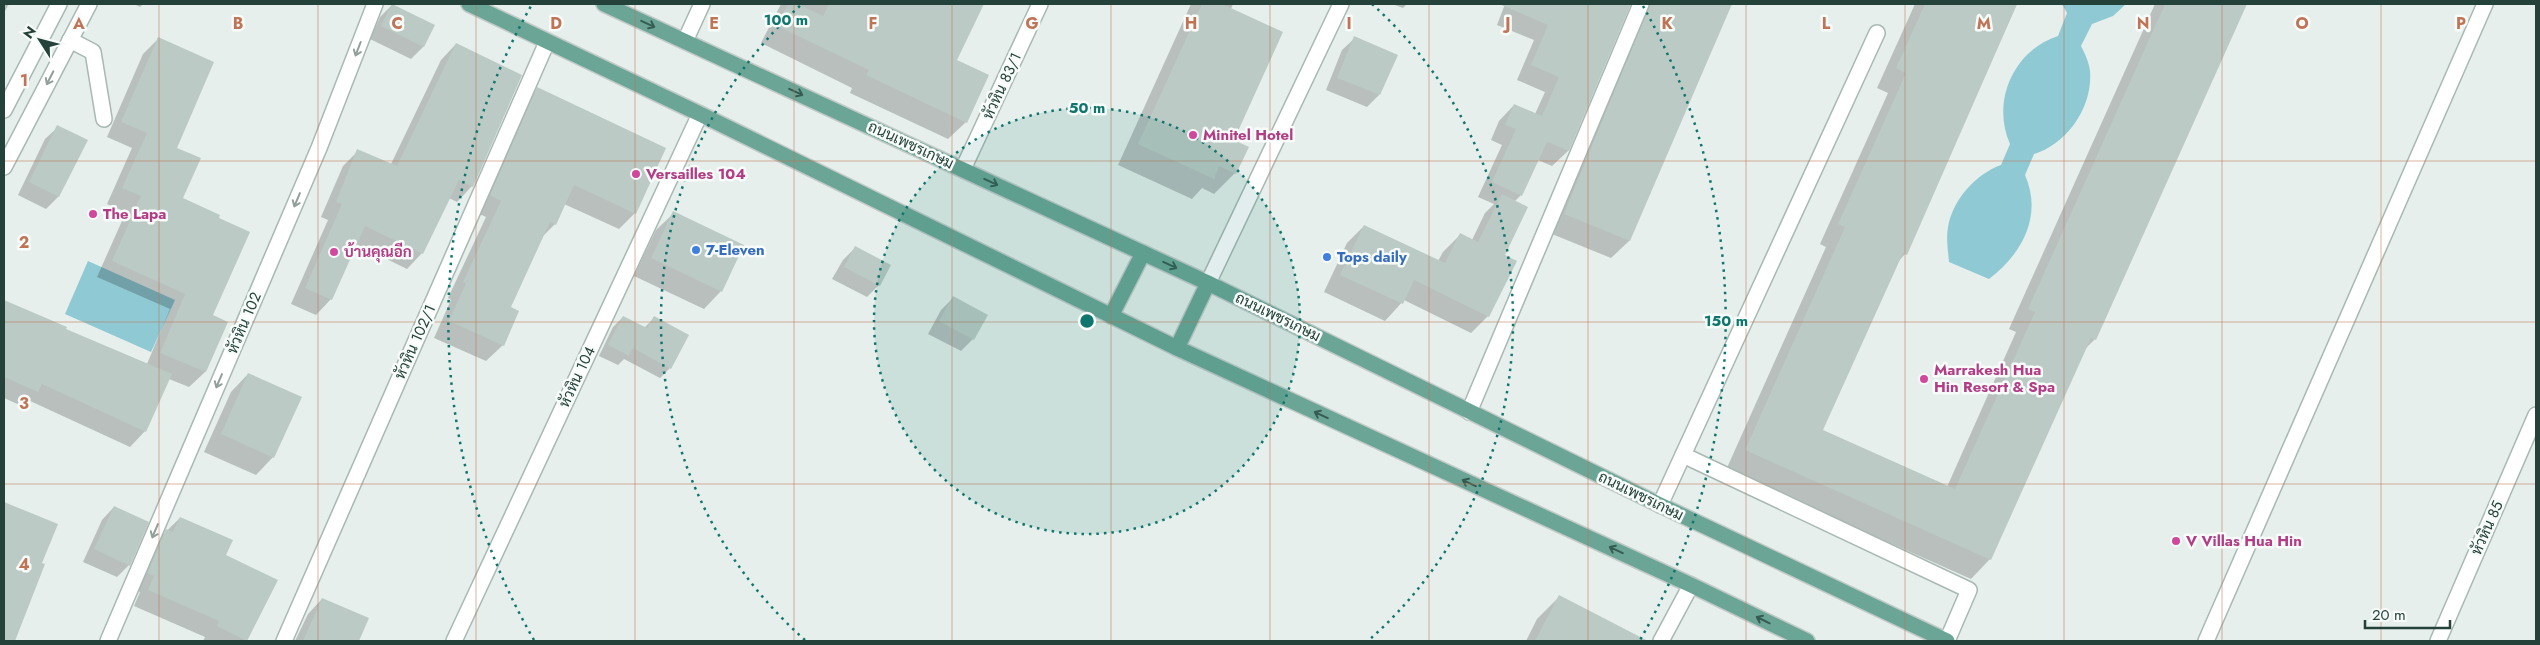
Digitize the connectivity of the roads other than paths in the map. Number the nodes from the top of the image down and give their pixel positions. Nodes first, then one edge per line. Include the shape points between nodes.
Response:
1 (59, 4) edge
2 (89, 4) edge
3 (375, 4) edge
4 (469, 4) edge
5 (604, 4) edge
6 (702, 4) edge
7 (1040, 4) edge
8 (1341, 4) edge
9 (1641, 4) edge
10 (2485, 4) edge
11 (1877, 34) dead end
12 (70, 40) junction
13 (685, 41) junction
14 (547, 42) junction
15 (4, 110) edge
16 (700, 114) junction
17 (104, 119) dead end
18 (4, 167) edge
19 (963, 169) junction
20 (1143, 253) junction
21 (1208, 283) junction
22 (1111, 316) junction
23 (1177, 348) junction
24 (1469, 412) junction
25 (2536, 415) edge
26 (1683, 455) junction
27 (1660, 506) junction
28 (1691, 585) junction
29 (108, 641) edge
30 (284, 641) edge
31 (454, 641) edge
32 (1662, 641) edge
33 (1807, 641) edge
34 (1947, 641) edge
35 (2206, 641) edge
36 (2438, 641) edge

1 - 15 street
2 - 12 street
3 -> 29 street, หัวหิน 102 via 319,148
4 - 14 main road
5 -> 13 main road, ถนนเพชรเกษม
6 - 13 street
7 - 19 street, หัวหิน 83/1
8 - 21 street
9 - 24 street
10 - 35 street
11 - 26 street
12 - 17 street via 93,52
12 -> 18 street
13 -> 19 main road, ถนนเพชรเกษม
14 - 16 main road
14 - 30 street, หัวหิน 102/1
16 - 22 main road
16 - 31 street, หัวหิน 104
19 -> 20 main road, ถนนเพชรเกษม
20 -> 21 main road, ถนนเพชรเกษม
20 - 22 main road
21 - 23 main road
21 - 24 main road, ถนนเพชรเกษม
22 - 23 main road
28 -> 23 main road
24 - 27 main road, ถนนเพชรเกษม
25 - 36 street, หัวหิน 85
26 - 27 street
26 - 34 street via 1969,590
27 - 34 main road, ถนนเพชรเกษม
28 - 32 street
33 -> 28 main road

